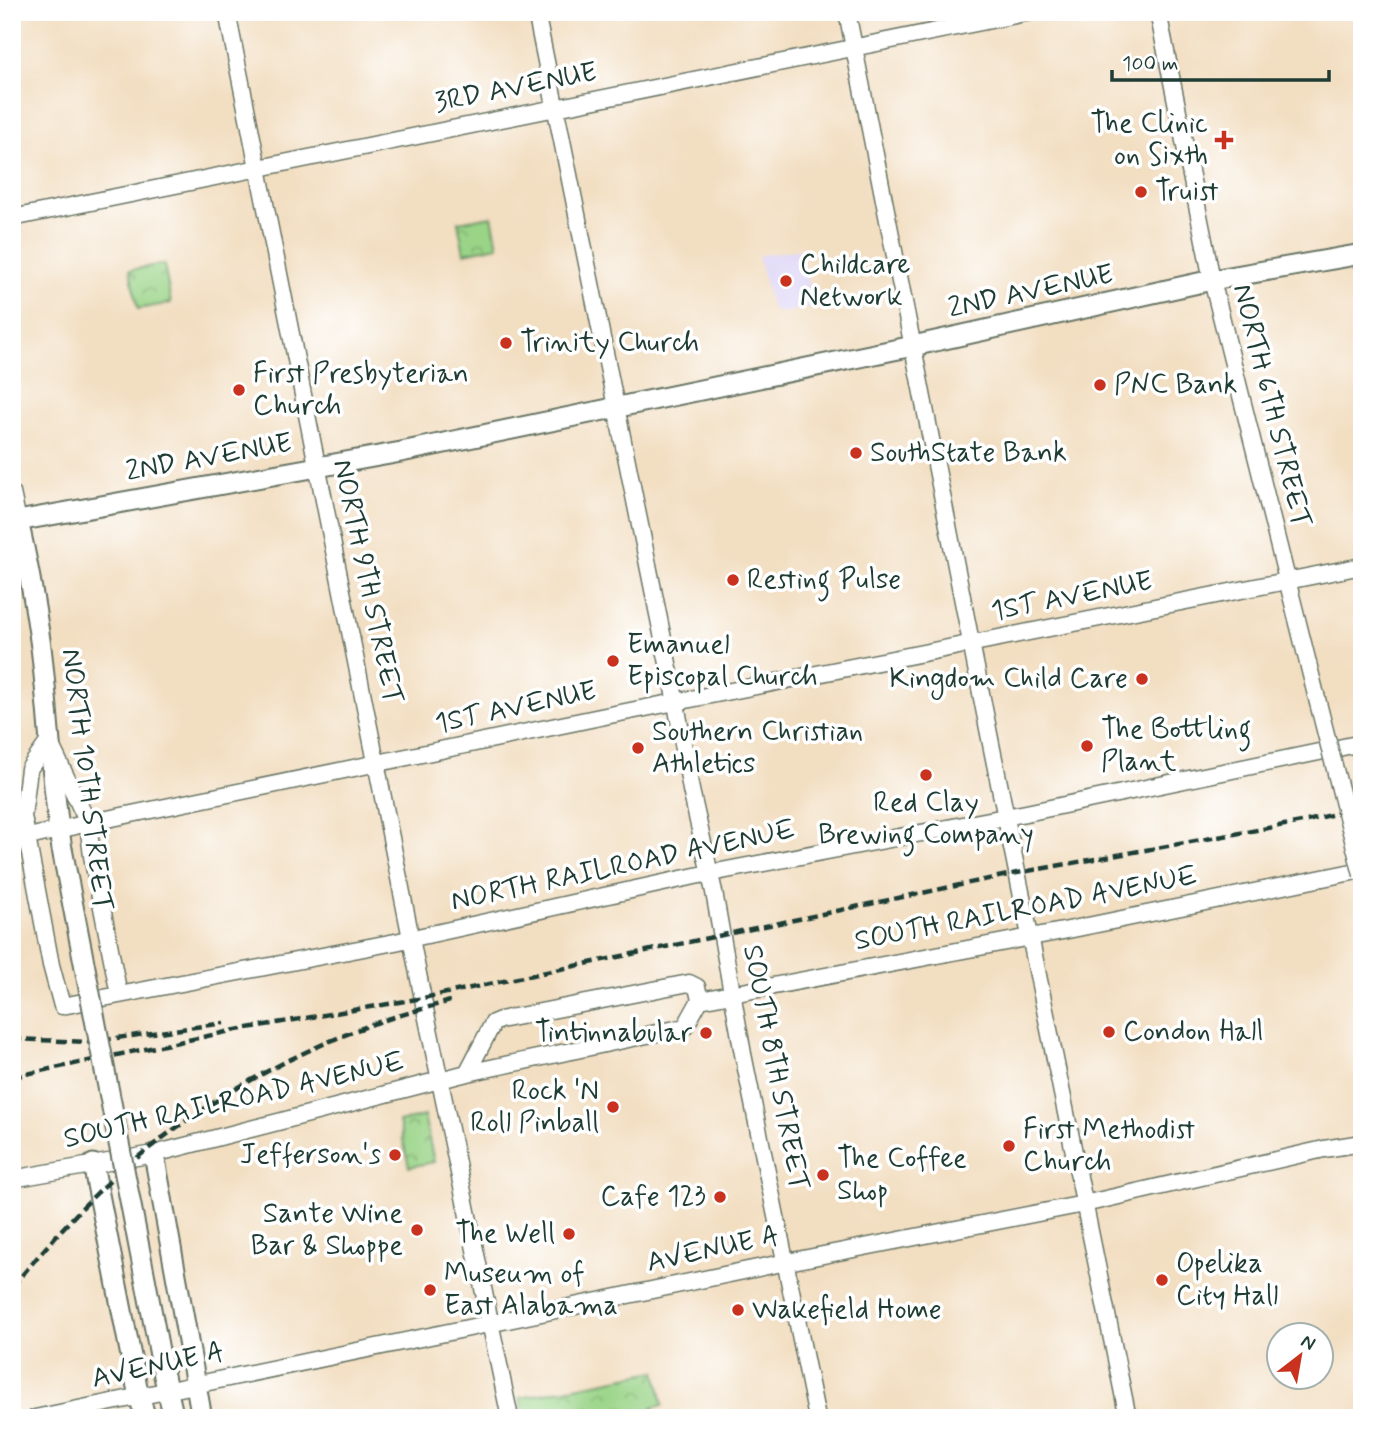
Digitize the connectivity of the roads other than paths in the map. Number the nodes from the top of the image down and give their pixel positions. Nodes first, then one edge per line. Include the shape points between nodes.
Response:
1 (227, 12) edge
2 (536, 12) edge
3 (847, 12) edge
4 (1030, 12) edge
5 (1158, 12) edge
6 (854, 47) junction
7 (554, 107) junction
8 (257, 168) junction
9 (12, 218) edge
10 (1362, 254) edge
11 (1212, 280) junction
12 (913, 346) junction
13 (615, 407) junction
14 (316, 467) junction
15 (12, 493) edge
16 (15, 521) edge
17 (1362, 566) edge
18 (1288, 580) junction
19 (972, 644) junction
20 (676, 703) junction
21 (49, 741) junction
22 (1362, 743) edge
23 (377, 764) junction
24 (1007, 816) junction
25 (88, 823) junction
26 (60, 839) junction
27 (19, 840) edge
28 (1362, 872) edge
29 (710, 873) junction
30 (1030, 936) junction
31 (412, 938) junction
32 (733, 993) junction
33 (119, 995) junction
34 (700, 1000) junction
35 (467, 1073) junction
36 (439, 1079) junction
37 (1362, 1143) edge
38 (154, 1154) junction
39 (93, 1164) junction
40 (12, 1179) edge
41 (1084, 1204) junction
42 (786, 1262) junction
43 (492, 1322) junction
44 (166, 1384) junction
45 (197, 1385) junction
46 (139, 1397) junction
47 (35, 1418) edge
48 (146, 1418) edge
49 (174, 1418) edge
50 (202, 1418) edge
51 (510, 1418) edge
52 (817, 1418) edge
53 (1128, 1418) edge

1 - 8 street, NORTH 9TH STREET
2 - 7 street, SOUTH 8TH STREET
3 - 6 street
4 - 6 street, 3RD AVENUE
5 - 11 street, NORTH 6TH STREET
6 - 7 street, 3RD AVENUE
6 - 12 street
7 - 8 street, 3RD AVENUE
7 - 13 street, SOUTH 8TH STREET
8 - 9 street, 3RD AVENUE
8 - 14 street, NORTH 9TH STREET
10 - 11 main road, 2ND AVENUE
11 - 12 main road, 2ND AVENUE
11 - 18 street, NORTH 6TH STREET
12 - 13 main road, 2ND AVENUE
12 - 19 street
13 - 14 main road, 2ND AVENUE
13 - 20 street, SOUTH 8TH STREET
14 - 16 main road, 2ND AVENUE
14 - 23 street, NORTH 9TH STREET
15 - 16 street, NORTH 10TH STREET
16 - 21 main road, NORTH 10TH STREET via 31,577
17 - 18 street, 1ST AVENUE
18 - 19 street, 1ST AVENUE
18 - 28 street, NORTH 6TH STREET, bridge
19 - 20 street, 1ST AVENUE
19 - 24 street
20 - 23 street, 1ST AVENUE
20 - 29 street, SOUTH 8TH STREET
21 - 25 street
21 - 26 main road, NORTH 10TH STREET
21 - 27 street, NORTH RAILROAD AVENUE via 29,769
22 - 24 street, NORTH RAILROAD AVENUE
23 - 25 street, 1ST AVENUE
23 - 31 street, NORTH 9TH STREET
24 - 29 street, NORTH RAILROAD AVENUE
24 - 30 street
25 - 26 street, 1ST AVENUE
25 - 33 street
26 - 27 street, 1ST AVENUE
26 - 44 main road, NORTH 10TH STREET, bridge
27 - 33 street, NORTH RAILROAD AVENUE via 62,1006
28 - 30 street, SOUTH RAILROAD AVENUE
29 - 31 street, NORTH RAILROAD AVENUE
29 - 32 street, SOUTH 8TH STREET
30 - 32 street, SOUTH RAILROAD AVENUE
30 - 41 street
31 - 33 street, NORTH RAILROAD AVENUE
31 - 36 street, NORTH 9TH STREET
32 - 34 street, SOUTH RAILROAD AVENUE
32 - 42 street, SOUTH 8TH STREET
34 - 35 street, SOUTH RAILROAD AVENUE via 685,1027
34 - 35 street via 697,987 689,983 499,1020 493,1023
35 - 36 street, SOUTH RAILROAD AVENUE
36 - 38 street, SOUTH RAILROAD AVENUE
36 - 43 street, NORTH 9TH STREET
37 - 41 street, AVENUE A
38 - 39 street, SOUTH RAILROAD AVENUE
38 - 45 main road
39 - 40 street, SOUTH RAILROAD AVENUE
39 - 46 main road
41 - 42 street, AVENUE A
41 - 53 street
42 - 43 street, AVENUE A
42 - 52 street, SOUTH 8TH STREET
43 - 45 street, AVENUE A
43 - 51 street, NORTH 9TH STREET
44 - 45 street, AVENUE A
44 - 46 street, AVENUE A
44 - 49 main road, NORTH 10TH STREET
45 - 50 main road
46 - 47 street, AVENUE A
46 - 48 main road

